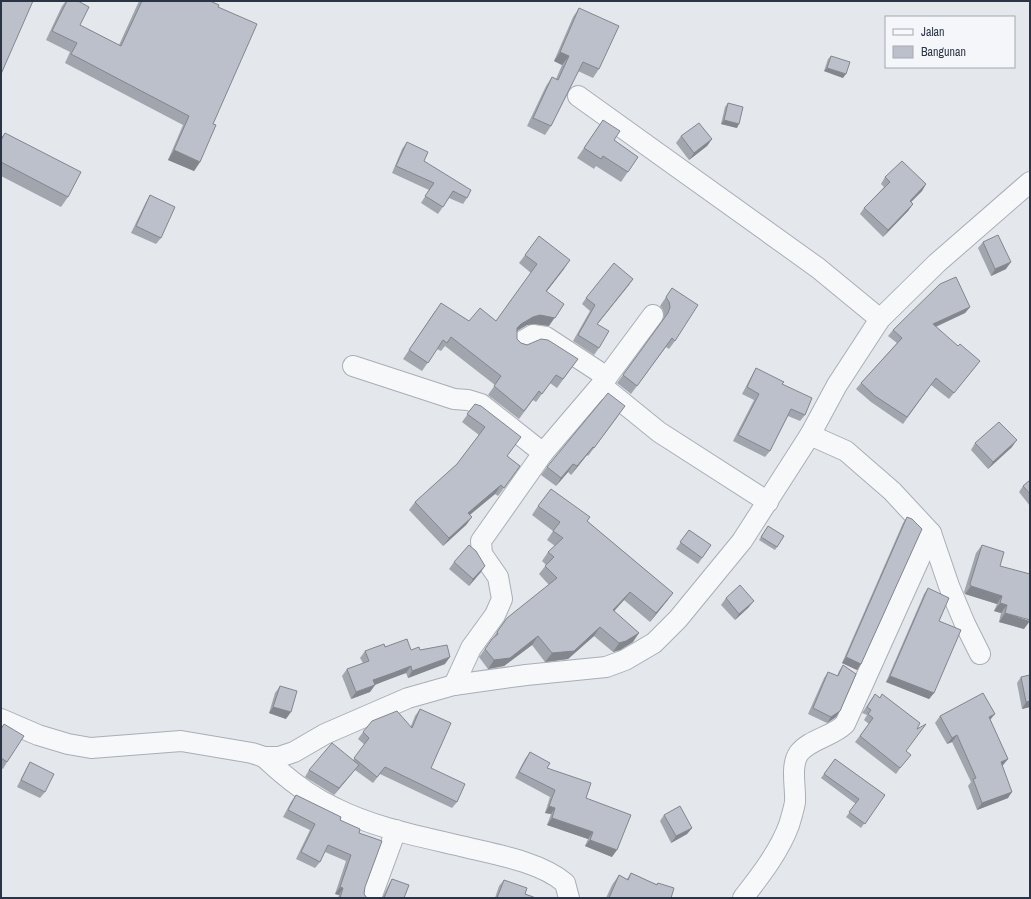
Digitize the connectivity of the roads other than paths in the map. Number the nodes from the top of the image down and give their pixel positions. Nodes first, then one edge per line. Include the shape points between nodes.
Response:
1 (578, 96) dead end
2 (1030, 182) edge
3 (653, 315) dead end
4 (880, 319) junction
5 (521, 342) edge
6 (353, 366) dead end
7 (604, 381) junction
8 (810, 435) junction
9 (544, 453) junction
10 (768, 502) junction
11 (931, 533) junction
12 (980, 654) dead end
13 (454, 685) junction
14 (1, 718) edge
15 (264, 757) junction
16 (396, 830) junction
17 (371, 898) edge
18 (569, 898) edge
19 (743, 898) edge

1 - 4 street via 818,268
2 - 4 street via 937,263
3 - 7 street
4 - 8 street via 837,385
5 - 7 street via 533,335 546,337
6 - 9 street via 454,399 481,404
7 - 9 street
7 - 10 street via 659,432
8 - 10 street
8 - 11 street via 846,451 892,491
9 - 13 street via 481,541 482,554 498,578 502,599 495,615 470,648
10 - 13 street via 742,541 678,619 654,643 625,660 588,670
11 - 12 street via 952,593
11 - 19 street via 845,724 838,731 804,748 798,755 795,764 795,803 789,825 772,857
13 - 15 street via 408,698 326,734 294,752 279,757
14 - 15 street via 38,735 91,748 181,741
15 - 16 street via 285,776 334,808
16 - 17 street
16 - 18 street via 502,856 550,872 566,883

